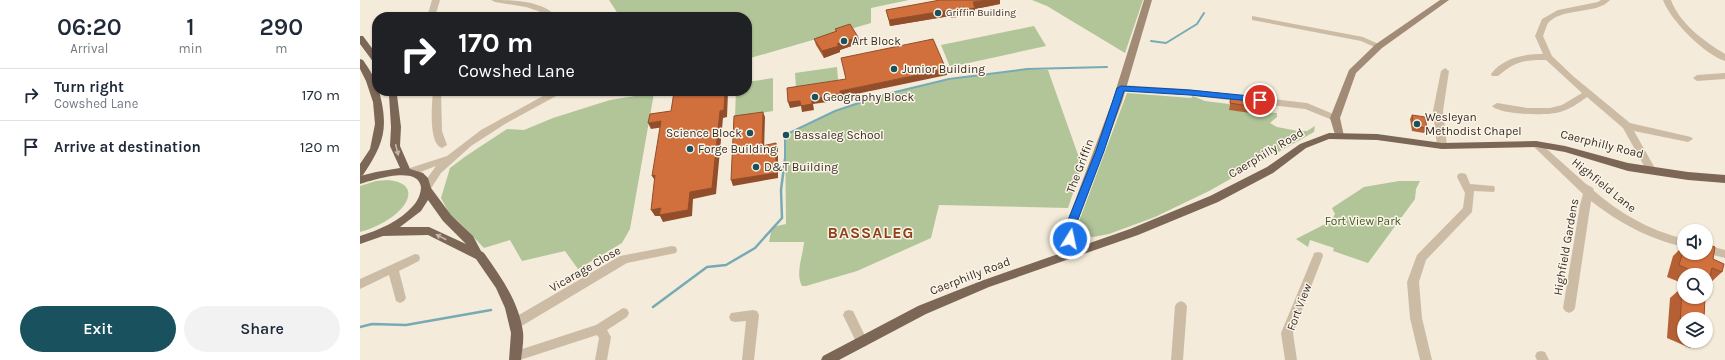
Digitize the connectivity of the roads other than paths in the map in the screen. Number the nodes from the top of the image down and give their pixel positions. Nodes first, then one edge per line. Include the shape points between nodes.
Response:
1 (436, 0) edge
2 (495, 0) edge
3 (1148, 0) edge
4 (1445, 0) edge
5 (1606, 0) edge
6 (1667, 0) edge
7 (432, 12) edge
8 (548, 12) edge
9 (1256, 18) dead end
10 (360, 38) edge
11 (1379, 46) junction
12 (372, 54) edge
13 (1723, 54) edge
14 (1548, 57) junction
15 (360, 62) edge
16 (1445, 71) dead end
17 (1495, 74) dead end
18 (1725, 76) edge
19 (1697, 78) dead end
20 (372, 86) edge
21 (1121, 88) junction
22 (1588, 93) junction
23 (376, 96) edge
24 (393, 96) edge
25 (436, 96) edge
26 (550, 96) edge
27 (1494, 104) dead end
28 (1335, 118) junction
29 (1627, 126) junction
30 (1339, 136) junction
31 (1688, 139) dead end
32 (1536, 144) junction
33 (442, 145) dead end
34 (1442, 146) junction
35 (451, 157) junction
36 (1651, 170) junction
37 (360, 172) edge
38 (409, 172) junction
39 (1725, 179) edge
40 (360, 180) edge
41 (426, 188) junction
42 (1490, 189) dead end
43 (1589, 191) junction
44 (382, 232) junction
45 (364, 240) edge
46 (1677, 241) edge
47 (672, 250) dead end
48 (1713, 251) edge
49 (1077, 252) junction
50 (476, 253) junction
51 (1725, 254) edge
52 (1318, 256) dead end
53 (415, 258) dead end
54 (393, 269) junction
55 (360, 284) edge
56 (400, 298) dead end
57 (1181, 306) dead end
58 (1569, 308) dead end
59 (623, 313) dead end
60 (849, 315) dead end
61 (735, 317) dead end
62 (516, 323) junction
63 (600, 329) junction
64 (862, 342) junction
65 (516, 359) edge
66 (601, 360) edge
67 (748, 360) edge
68 (827, 360) edge
69 (1177, 360) edge
70 (1291, 360) edge
71 (1426, 360) edge

1 - 7 street
2 - 8 street via 540,8
3 - 21 street, The Griffin
4 - 11 street
5 - 14 street via 1600,4 1561,12 1545,21 1539,36
6 - 13 street via 1683,24
9 - 11 street via 1363,39
10 - 12 main road
11 - 28 street via 1352,72
14 - 17 street via 1530,57 1509,62
14 - 22 street
15 - 20 main road
16 - 34 street via 1438,112
18 - 19 street
21 - 28 street via 1266,100 1307,106
21 - 49 street, The Griffin via 1069,230 1070,239
22 - 27 street via 1557,110 1509,109
22 - 29 street
23 - 37 main road via 380,131 376,146
24 -> 38 main road via 395,146 400,160
25 - 33 street via 437,131
26 - 35 street via 469,142
28 - 30 street
29 - 31 street
29 - 36 street
30 - 34 main road, Caerphilly Road via 1377,137
30 - 49 main road, Caerphilly Road via 1319,138 1303,146 1270,170 1214,199
32 - 34 main road, Caerphilly Road
32 - 36 main road, Caerphilly Road
32 - 43 street, Highfield Lane
35 - 38 street
35 - 41 street via 432,177
36 - 39 main road, Caerphilly Road
38 - 40 main road via 382,173
38 - 41 main road via 421,177
41 - 44 main road via 420,204 414,211
41 - 50 main road via 446,218 470,239
42 - 71 street via 1465,182 1470,193 1468,209 1421,258 1413,282 1416,318
43 - 46 street, Highfield Lane via 1633,224
43 - 58 street, Highfield Gardens
44 - 45 main road
50 -> 44 main road via 429,231
47 - 62 street, Vicarage Close via 624,259
48 - 51 street
49 - 64 main road, Caerphilly Road via 985,284 922,310
50 - 62 main road via 500,285
52 - 70 street, Fort View via 1287,333
53 - 54 street
54 - 55 street
54 - 56 street
57 - 69 street
59 - 63 street
60 - 64 street
61 - 67 street via 753,316
62 - 65 main road
63 - 65 street
63 - 66 street via 605,336
64 - 68 main road, Caerphilly Road

